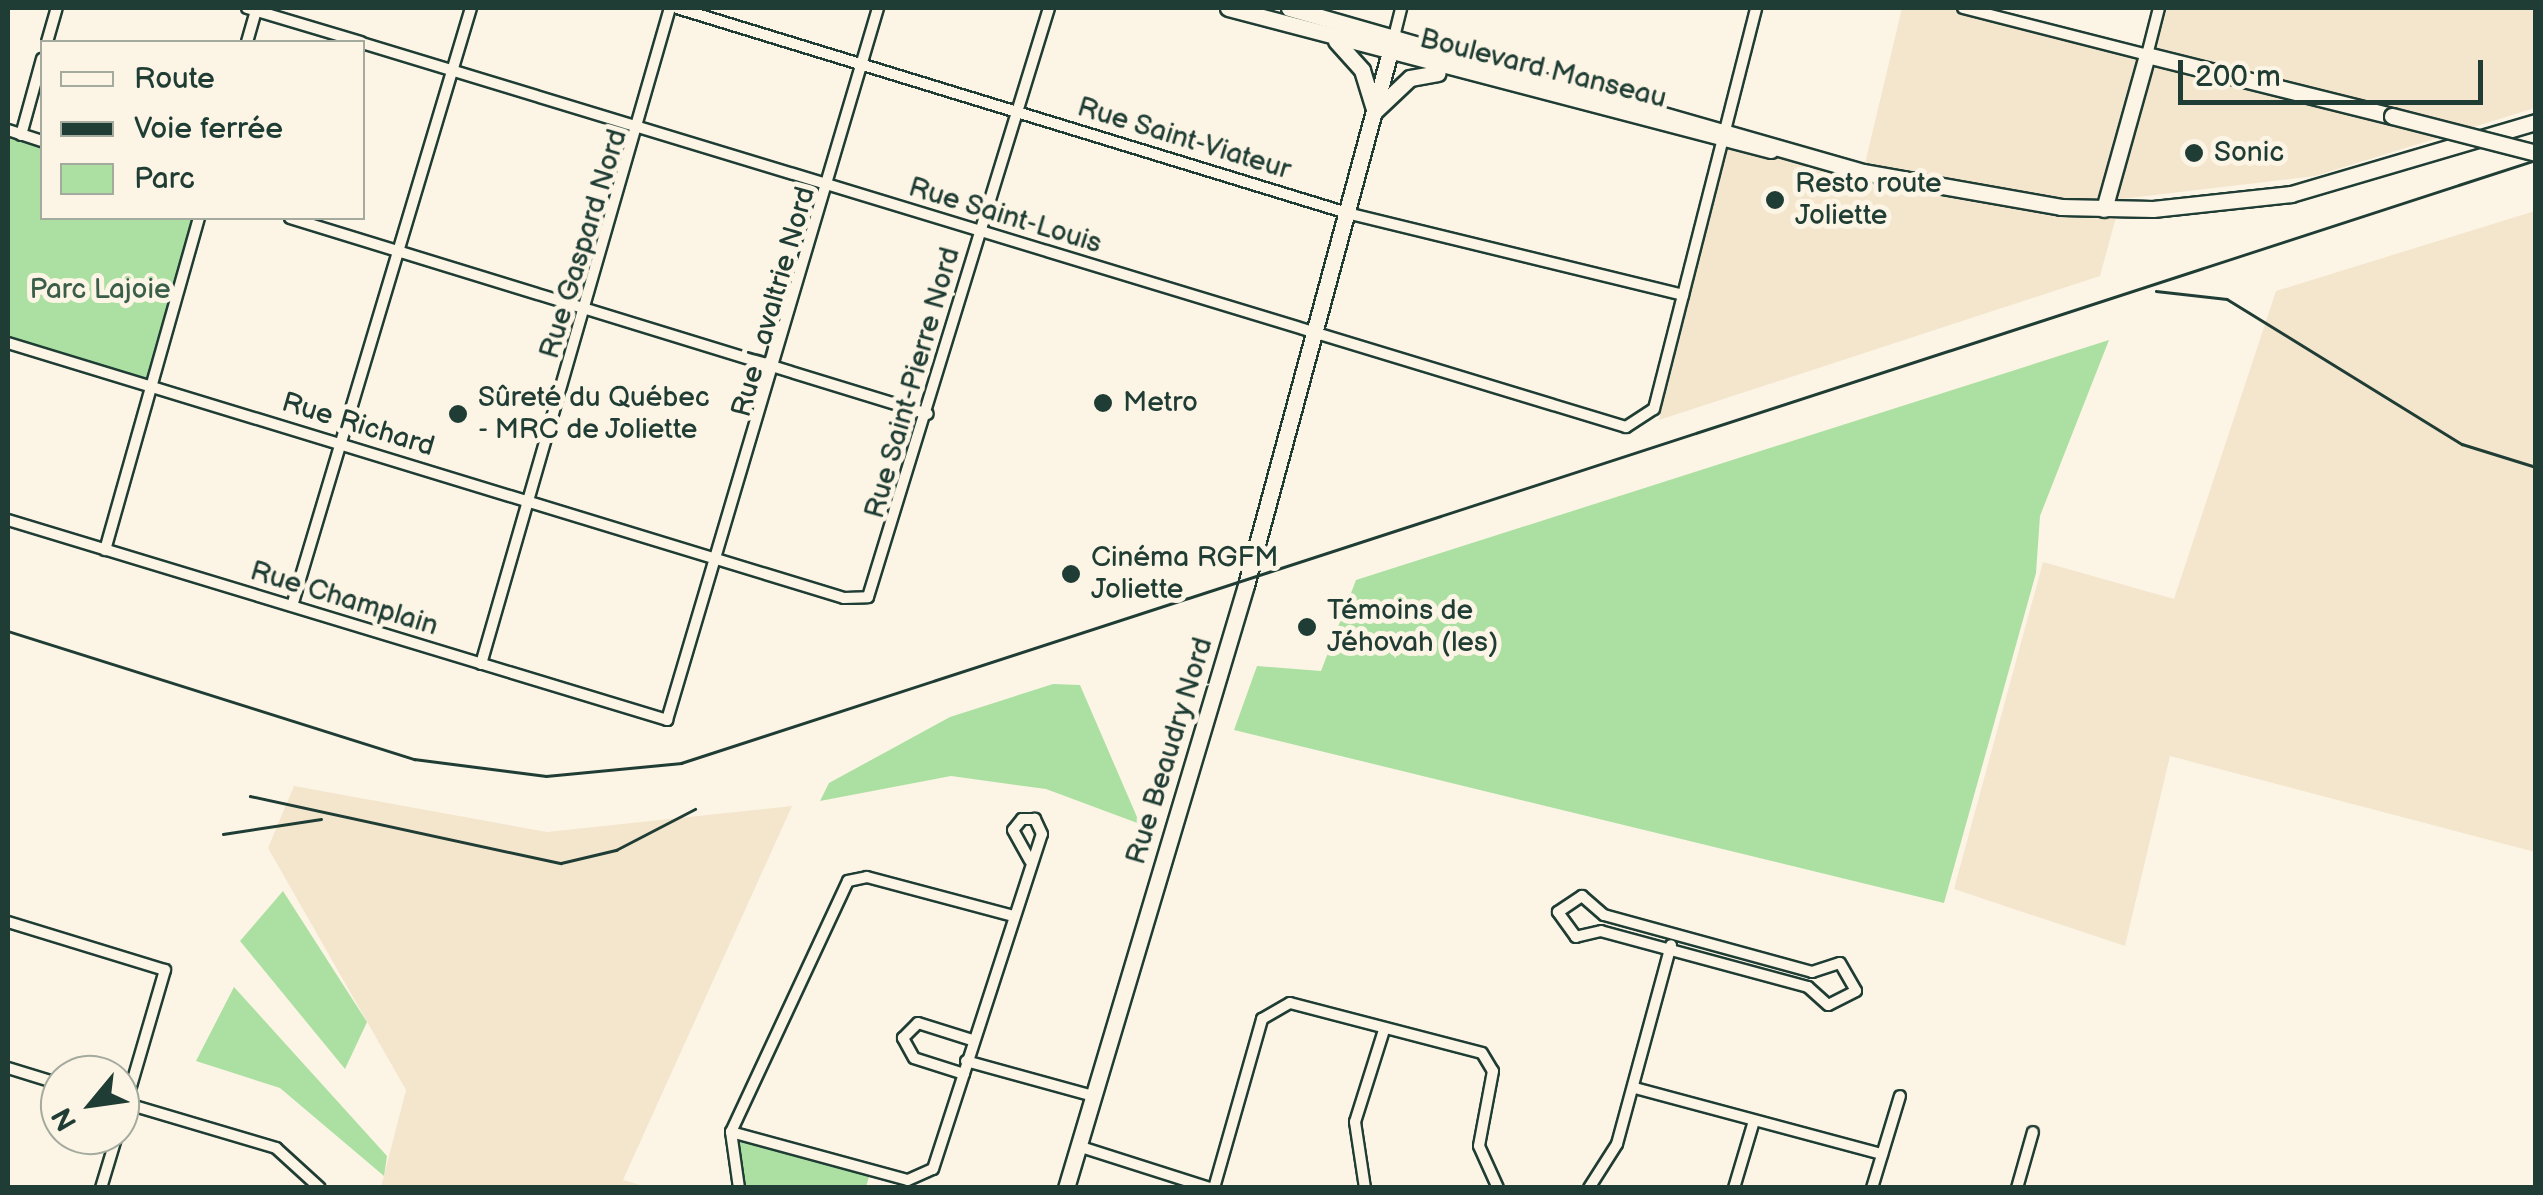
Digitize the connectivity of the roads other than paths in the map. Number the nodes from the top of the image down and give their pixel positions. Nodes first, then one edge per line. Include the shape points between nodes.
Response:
1 (57, 8) edge
2 (253, 8) edge
3 (471, 8) edge
4 (674, 8) edge
5 (878, 8) edge
6 (1049, 8) edge
7 (1228, 8) edge
8 (1288, 8) edge
9 (1401, 8) edge
10 (1756, 8) edge
11 (1963, 8) edge
12 (2159, 8) edge
13 (1333, 38) junction
14 (1394, 38) junction
15 (48, 40) edge
16 (247, 40) edge
17 (353, 40) edge
18 (365, 44) edge
19 (2146, 55) junction
20 (1389, 56) junction
21 (863, 64) junction
22 (40, 67) edge
23 (453, 71) junction
24 (1458, 72) junction
25 (1374, 111) junction
26 (1017, 112) junction
27 (2536, 122) edge
28 (642, 129) junction
29 (8, 130) edge
30 (22, 135) junction
31 (1725, 135) junction
32 (40, 140) edge
33 (2536, 154) edge
34 (832, 187) junction
35 (2104, 208) junction
36 (1347, 212) junction
37 (198, 220) edge
38 (297, 220) edge
39 (980, 232) junction
40 (402, 251) junction
41 (1683, 295) junction
42 (588, 308) junction
43 (1314, 333) junction
44 (8, 342) edge
45 (778, 367) junction
46 (151, 386) junction
47 (928, 414) junction
48 (340, 444) junction
49 (530, 500) junction
50 (8, 520) edge
51 (105, 550) junction
52 (720, 558) junction
53 (868, 598) joint
54 (292, 606) junction
55 (481, 664) junction
56 (667, 720) joint
57 (1030, 861) dead end
58 (1010, 915) junction
59 (8, 922) edge
60 (1674, 935) junction
61 (1670, 949) junction
62 (1384, 1030) junction
63 (972, 1040) junction
64 (138, 1055) edge
65 (966, 1061) junction
66 (8, 1068) edge
67 (964, 1074) junction
68 (40, 1078) edge
69 (1635, 1088) junction
70 (1094, 1096) junction
71 (1900, 1096) dead end
72 (140, 1108) edge
73 (1754, 1121) junction
74 (731, 1132) junction
75 (2033, 1132) dead end
76 (1078, 1146) junction
77 (1882, 1154) junction
78 (111, 1155) edge
79 (101, 1188) edge
80 (320, 1188) edge
81 (739, 1188) edge
82 (1066, 1188) edge
83 (1212, 1188) edge
84 (1365, 1188) edge
85 (1498, 1188) edge
86 (1589, 1188) edge
87 (1734, 1188) edge
88 (1872, 1188) edge
89 (2017, 1188) edge

1 - 15 street
2 - 16 street
2 - 17 street, Rue Saint-Louis
3 - 23 street
4 - 21 street, Rue Saint-Viateur
4 - 28 street, Rue Gaspard Nord
5 - 21 street, Rue Lavaltrie Nord
6 - 26 street, Rue Saint-Pierre Nord
7 - 13 main road, Boulevard Manseau
8 - 14 main road, Boulevard Manseau
9 - 14 street
10 - 31 street
11 - 19 street
12 - 19 street
13 - 20 main road, Boulevard Manseau
13 - 25 main road via 1362,70
14 - 20 main road, Rue Beaudry Nord
14 - 31 main road, Boulevard Manseau
18 - 23 street, Rue Saint-Louis
19 - 33 main road, bridge
19 - 35 main road
20 - 24 main road, Boulevard Manseau
20 - 25 main road, Rue Beaudry Nord
21 - 26 street, Rue Saint-Viateur
21 - 34 street, Rue Lavaltrie Nord
22 - 30 street
23 - 28 street, Rue Saint-Louis
23 - 40 street
24 - 25 main road via 1410,78
24 - 31 main road, Boulevard Manseau
25 - 36 main road, Rue Beaudry Nord
26 - 36 street, Rue Saint-Viateur
26 - 39 street, Rue Saint-Pierre Nord
27 - 35 main road, Boulevard Manseau via 2290,194
28 - 34 street, Rue Saint-Louis
28 - 42 street, Rue Gaspard Nord
29 - 30 street
30 - 32 street
31 - 35 main road, Boulevard Manseau via 1950,192
31 - 41 street
34 - 39 street, Rue Saint-Louis
34 - 45 street, Rue Lavaltrie Nord
36 - 41 street, Rue Saint-Viateur
36 - 43 main road, Rue Beaudry Nord
37 - 46 street
38 - 40 street
39 - 43 street, Rue Saint-Louis
39 - 47 street, Rue Saint-Pierre Nord
40 - 42 street
40 - 48 street
41 - 43 street, Rue Saint-Louis via 1654,409 1635,424
42 - 45 street
42 - 49 street, Rue Gaspard Nord
43 - 70 main road, Rue Beaudry Nord
44 - 46 street, Rue Richard
45 - 47 street
45 - 52 street, Rue Lavaltrie Nord
46 - 48 street, Rue Richard
46 - 51 street
47 - 53 street, Rue Saint-Pierre Nord
48 - 49 street, Rue Richard
48 - 54 street
49 - 52 street, Rue Richard
49 - 55 street, Rue Gaspard Nord
50 - 51 street, Rue Champlain
51 - 54 street, Rue Champlain
52 - 53 street, Rue Richard via 844,598
52 - 56 street, Rue Lavaltrie Nord
54 - 55 street, Rue Champlain
55 - 56 street, Rue Champlain
57 - 58 street
58 - 63 street
58 - 74 street via 867,877 848,881
59 - 64 street via 165,970
60 - 61 street
60 - 61 street via 1604,915 1582,896 1558,912 1576,937 1601,930
60 - 61 street via 1812,972 1840,964 1856,992 1828,1005 1808,987
61 - 69 street
62 - 83 street via 1290,1003 1272,1009
62 - 84 street via 1356,1122
62 - 85 street via 1488,1059 1478,1146
63 - 65 street
63 - 67 street via 929,1024 904,1038 914,1058
65 - 67 street
65 - 70 street
66 - 68 street
67 - 74 street via 926,1174 908,1180
69 - 73 street
69 - 86 street via 1606,1169
70 - 76 main road, Rue Beaudry Nord
71 - 77 street
72 - 80 street via 276,1148
73 - 77 street
73 - 87 street
74 - 81 street
75 - 89 street
76 - 82 main road, Rue Beaudry Nord
76 - 83 street
77 - 88 street
78 - 79 street

